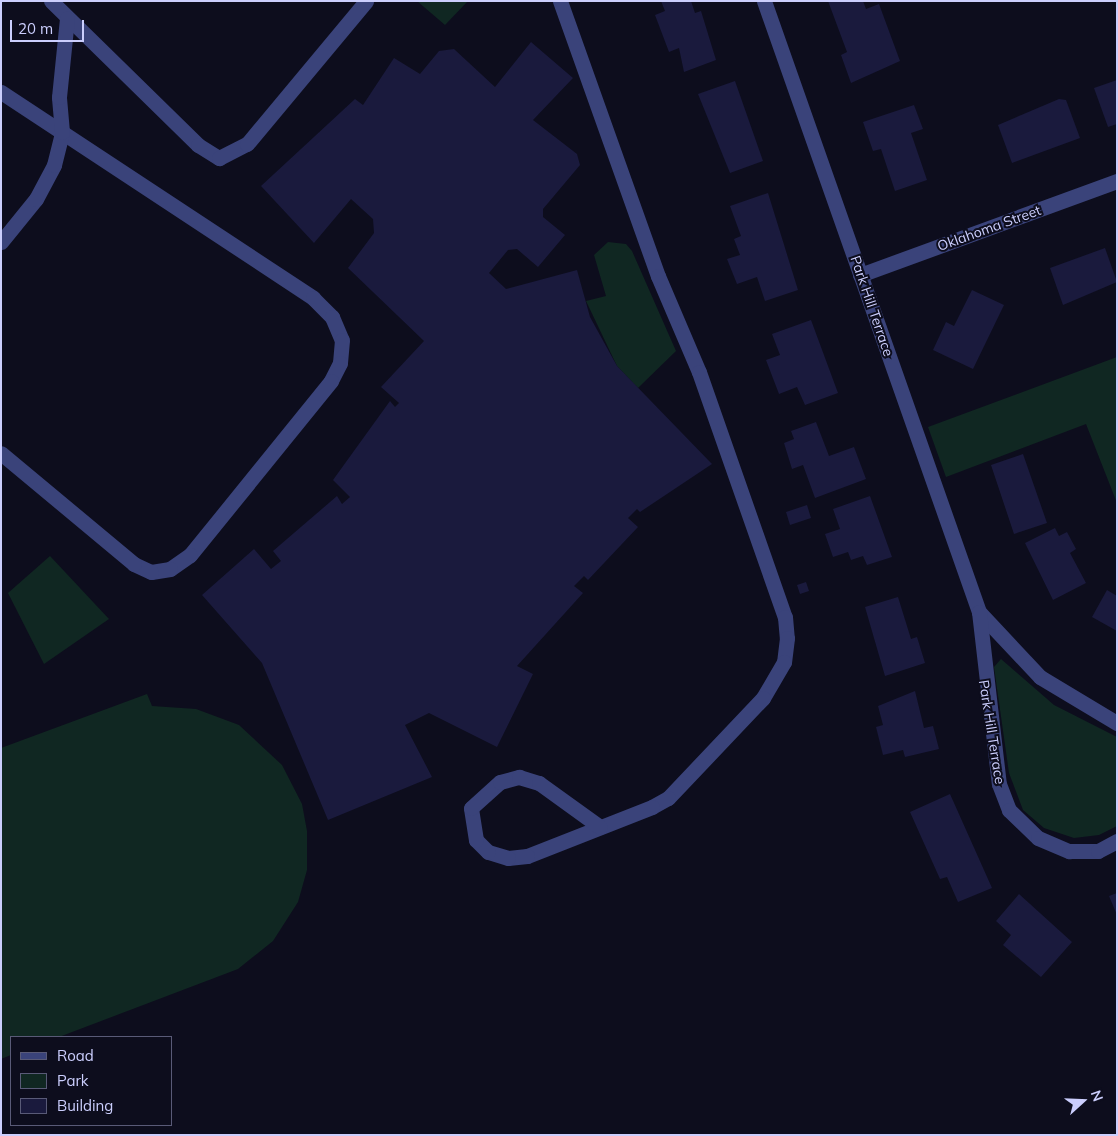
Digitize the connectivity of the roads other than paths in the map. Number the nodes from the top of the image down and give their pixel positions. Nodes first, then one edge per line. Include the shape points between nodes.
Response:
1 (51, 1) edge
2 (366, 1) edge
3 (560, 1) edge
4 (764, 1) edge
5 (67, 18) junction
6 (1, 92) edge
7 (62, 132) junction
8 (1117, 181) edge
9 (1, 242) edge
10 (860, 275) junction
11 (1, 452) edge
12 (979, 612) junction
13 (1117, 722) edge
14 (600, 827) junction
15 (1117, 841) edge

1 - 5 street
2 - 5 street via 247,144 229,156 219,158 198,145
3 - 14 street via 658,276 699,372 785,617 788,638 784,662 763,698 668,798
4 - 10 street, Park Hill Terrace
5 - 7 street via 58,97
6 - 7 street
7 - 9 street via 54,165 36,199
7 - 11 street via 313,298 332,317 342,340 340,363 331,381 190,555 170,569 151,572 134,564
8 - 10 street, Oklahoma Street
10 - 12 street, Park Hill Terrace
12 - 13 street, Park Hill Terrace via 1040,677
12 - 15 street, Park Hill Terrace via 999,784 1009,810 1038,838 1069,851 1098,851
14 - 14 street via 527,856 508,858 488,852 476,840 471,808 500,782 519,777 539,783

